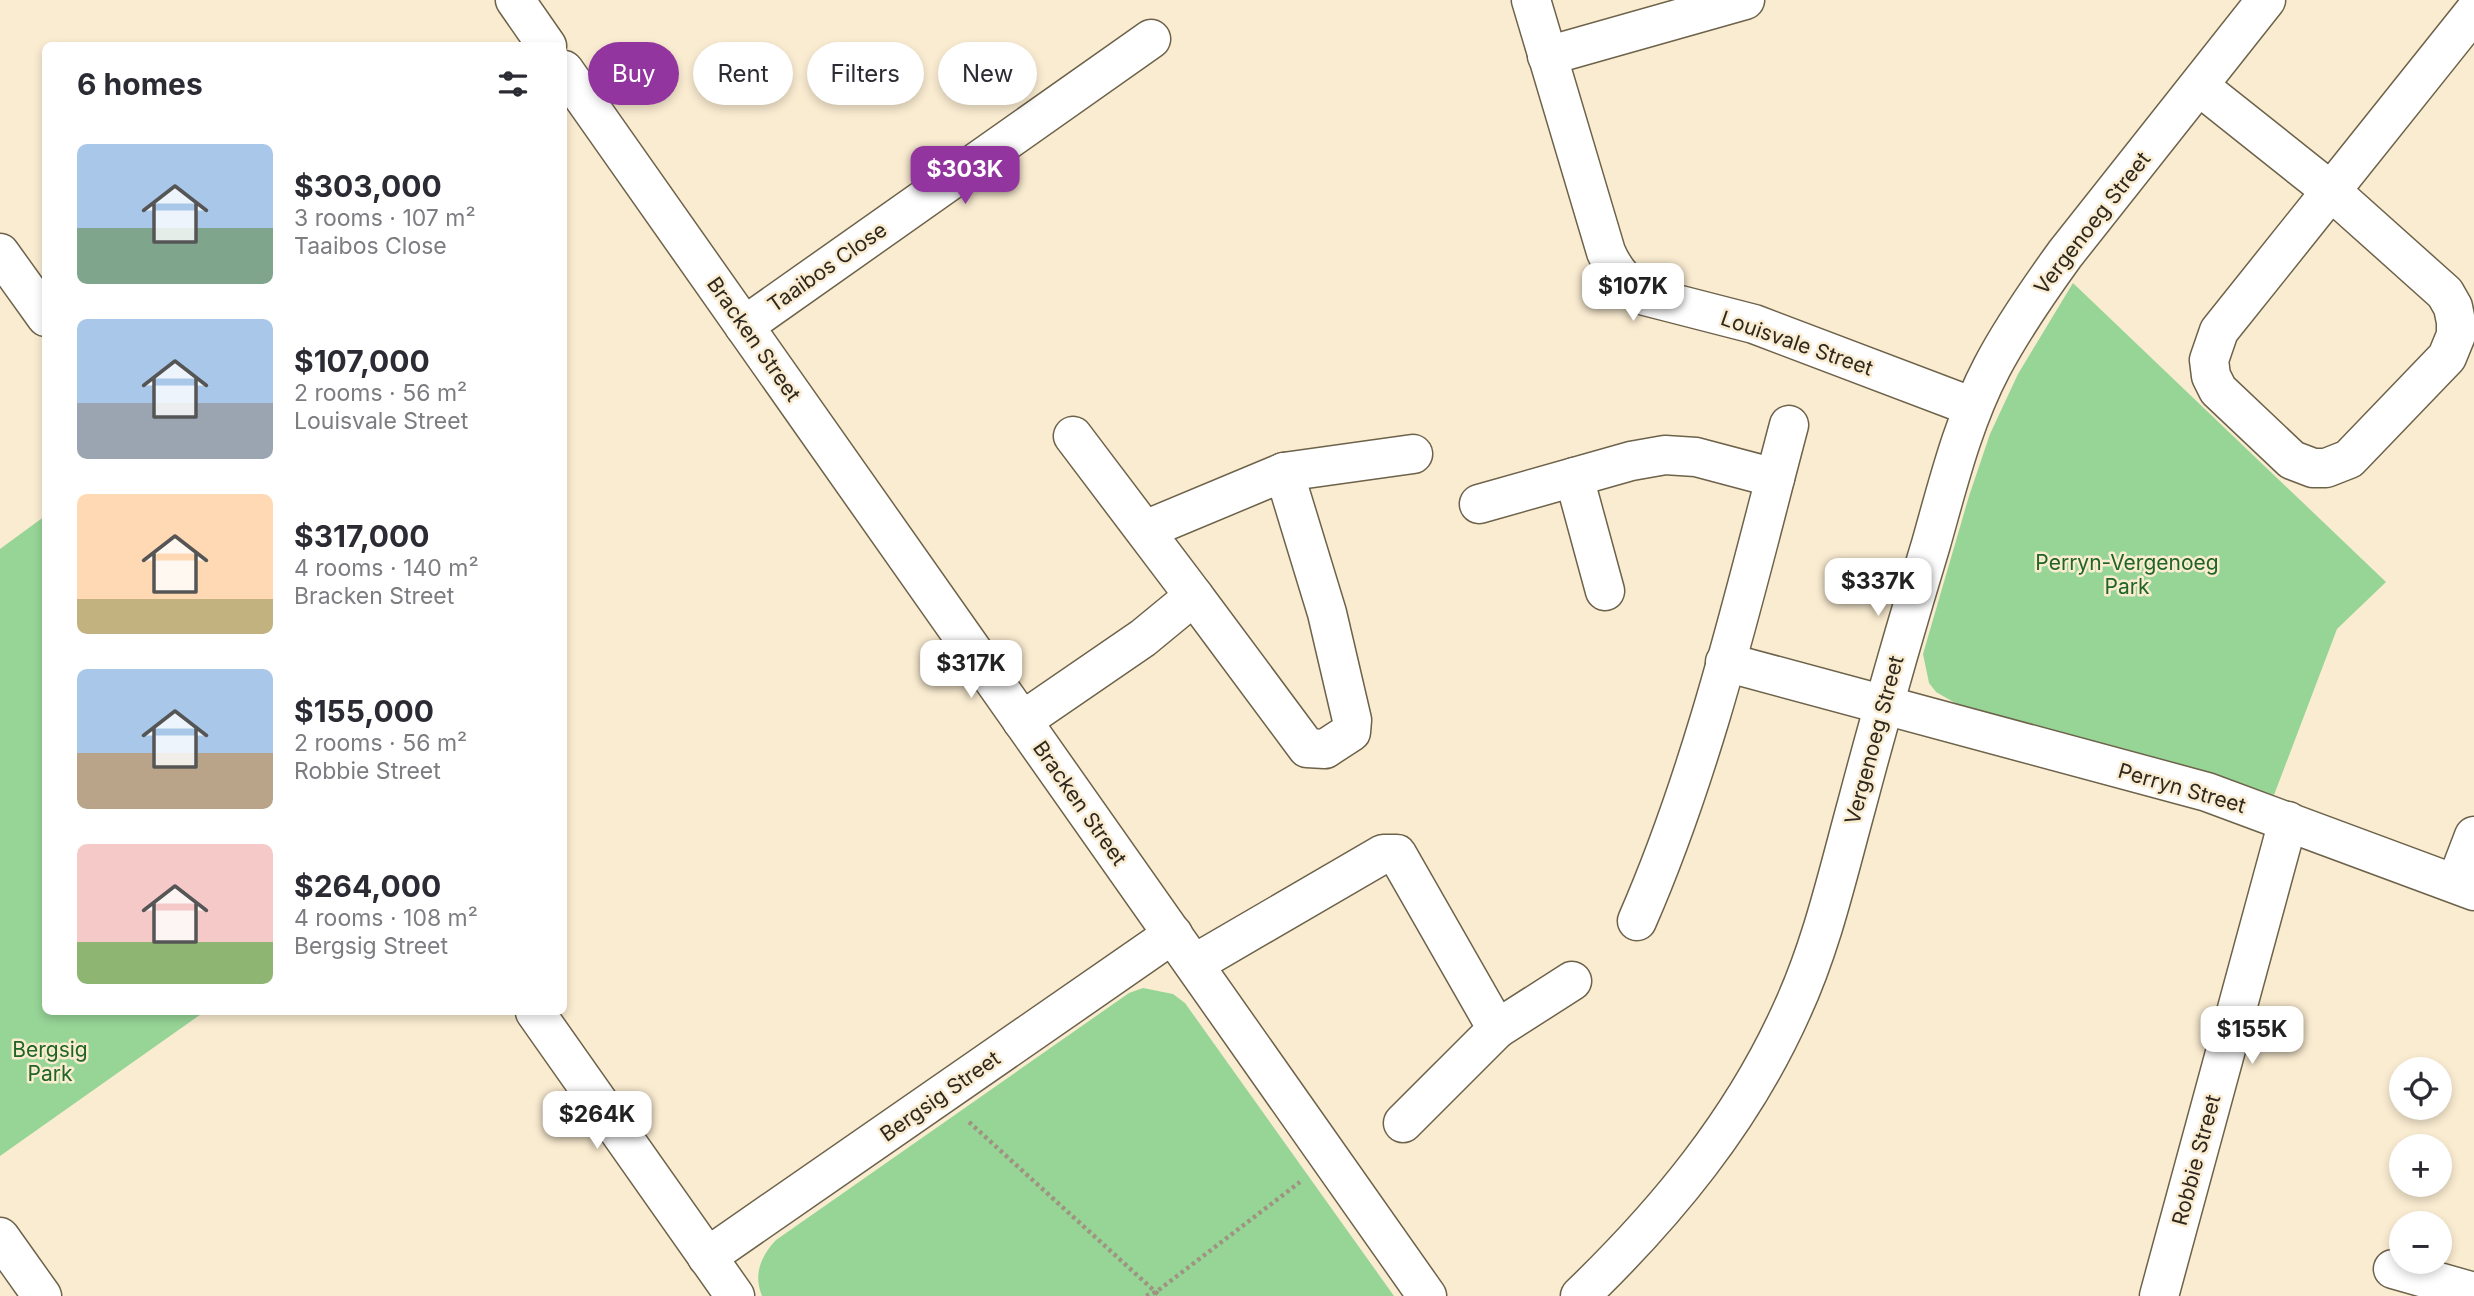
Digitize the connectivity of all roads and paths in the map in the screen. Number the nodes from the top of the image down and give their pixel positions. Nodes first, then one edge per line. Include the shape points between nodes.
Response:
1 (514, 0) edge
2 (1531, 0) edge
3 (1745, 0) edge
4 (2266, 0) edge
5 (2474, 12) edge
6 (1151, 39) dead end
7 (544, 42) edge
8 (1547, 56) junction
9 (567, 73) edge
10 (2199, 86) junction
11 (2331, 191) junction
12 (0, 253) edge
13 (42, 311) edge
14 (744, 326) junction
15 (1973, 407) junction
16 (1789, 425) dead end
17 (1073, 436) dead end
18 (1413, 454) dead end
19 (1284, 472) junction
20 (1574, 477) junction
21 (1775, 478) junction
22 (1479, 504) dead end
23 (1144, 530) junction
24 (1605, 591) dead end
25 (1194, 596) junction
26 (1725, 662) junction
27 (1883, 707) junction
28 (1022, 721) junction
29 (2288, 821) junction
30 (2474, 836) edge
31 (2465, 887) edge
32 (1637, 920) dead end
33 (1183, 949) junction
34 (1572, 981) dead end
35 (537, 1015) edge
36 (1497, 1029) junction
37 (940, 1096) junction
38 (1403, 1123) dead end
39 (1331, 1158) junction
40 (0, 1237) edge
41 (708, 1257) junction
42 (2411, 1274) edge
43 (2474, 1292) edge
44 (1158, 1294) edge
45 (42, 1296) edge
46 (735, 1296) edge
47 (1146, 1296) edge
48 (1427, 1296) edge
49 (1580, 1296) edge
50 (2160, 1296) edge

1 - 7 street
2 - 8 street, Louisvale Street
3 - 8 street
4 - 10 street, Vergenoeg Street
5 - 11 street
6 - 14 street, Taaibos Close
8 - 15 street, Louisvale Street via 1606,252 1630,286 1646,296 1754,324
9 - 14 street, Bracken Street
10 - 11 street
10 - 15 street, Vergenoeg Street via 2038,292 1991,368
11 - 11 street via 2219,331 2209,360 2211,376 2225,398 2292,460 2313,468 2349,459 2447,357 2456,335 2453,307 2445,293
12 - 13 street
14 - 28 street, Bracken Street
15 - 27 street, Vergenoeg Street
16 - 21 street
17 - 23 street
18 - 19 street
19 - 23 street
19 - 25 street via 1327,613 1351,732 1325,749 1307,748
20 - 21 street via 1665,455 1696,457
20 - 22 street
20 - 24 street
21 - 26 street
23 - 25 street
25 - 28 street via 1143,638
26 - 27 street, Perryn Street
26 - 32 street via 1667,852
27 - 29 street, Perryn Street via 2207,792
27 - 49 street, Vergenoeg Street via 1815,953 1768,1058 1727,1127 1688,1180
28 - 33 street, Bracken Street
29 - 31 street, Perryn Street
29 - 50 street, Robbie Street
30 - 31 street
33 - 36 street, Bergsig Street via 1390,852 1400,857
33 - 37 street, Bergsig Street
33 - 39 street, Bracken Street
34 - 36 street
35 - 41 street
36 - 38 street
37 - 41 street, Bergsig Street
37 - 44 path
39 - 44 path
39 - 48 street, Bracken Street
40 - 45 street
41 - 46 street
42 - 43 street
44 - 47 path

